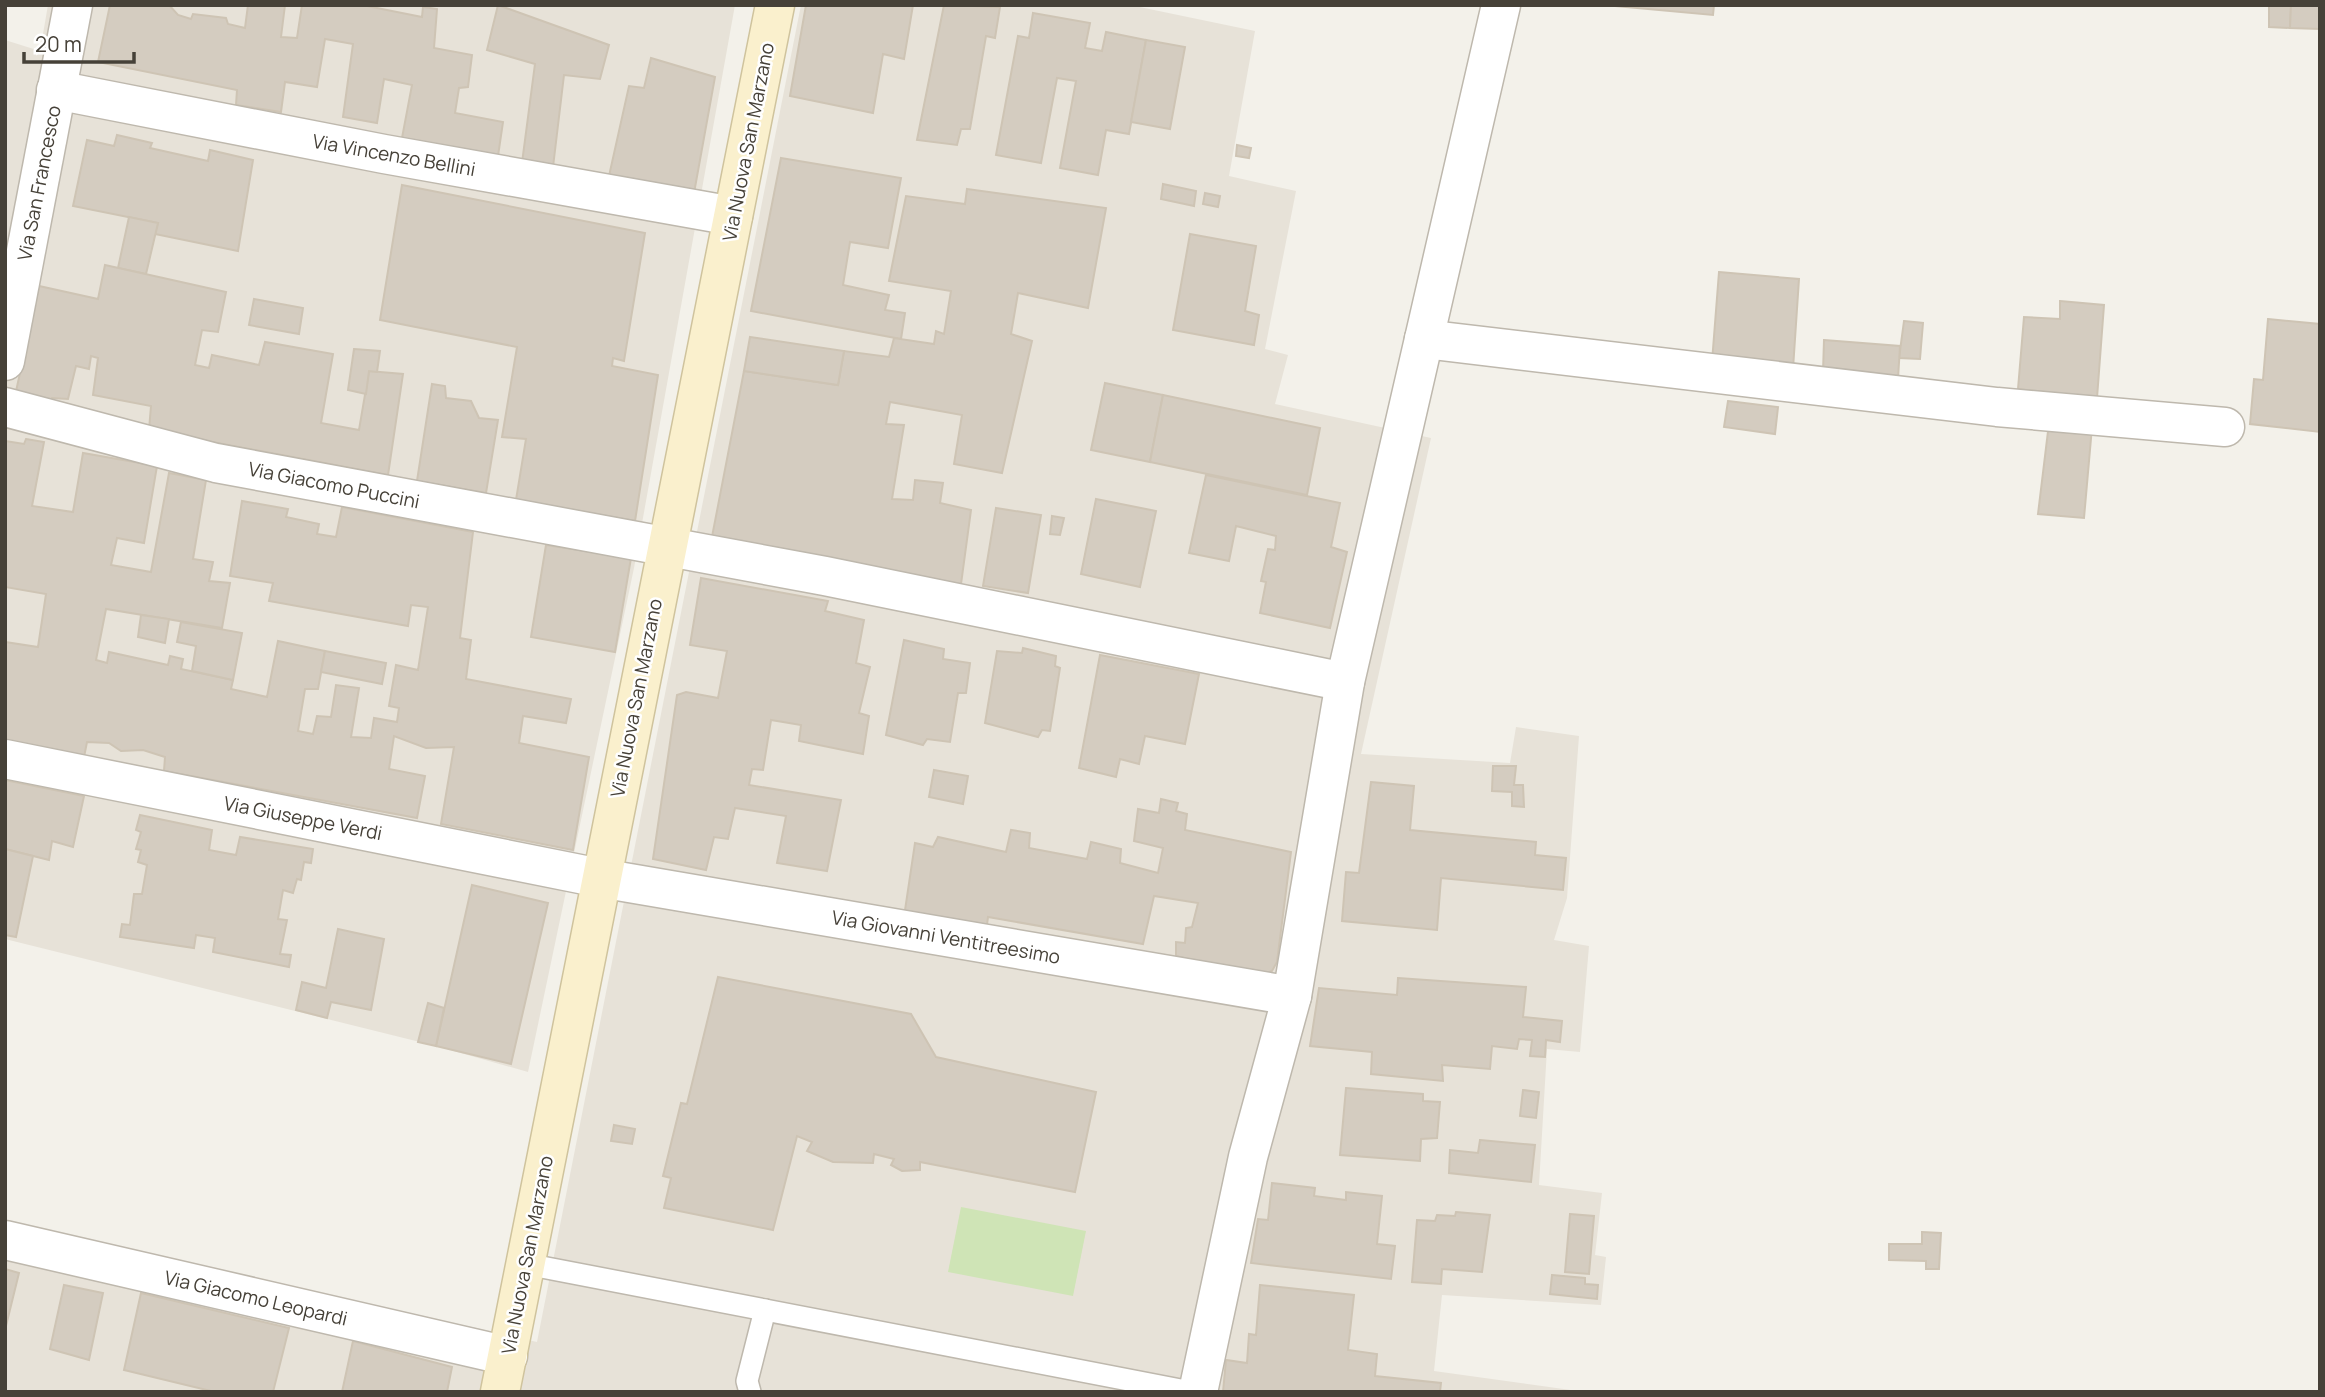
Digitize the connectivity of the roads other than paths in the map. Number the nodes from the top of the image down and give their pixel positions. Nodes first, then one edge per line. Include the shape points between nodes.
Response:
1 (72, 5) edge
2 (775, 5) edge
3 (1501, 5) edge
4 (56, 90) junction
5 (733, 216) junction
6 (1424, 340) junction
7 (5, 361) edge
8 (5, 407) edge
9 (2225, 427) dead end
10 (666, 549) junction
11 (1345, 682) junction
12 (5, 759) edge
13 (600, 878) junction
14 (1292, 996) junction
15 (5, 1240) edge
16 (526, 1264) junction
17 (765, 1310) junction
18 (504, 1374) edge
19 (1124, 1385) edge
20 (750, 1392) edge
21 (1191, 1392) edge
22 (1198, 1392) edge

1 - 4 street, Via San Francesco
2 - 5 main road, Via Nuova San Marzano
3 - 6 street
4 - 5 street, Via Vincenzo Bellini
4 - 7 street, Via San Francesco
5 - 10 main road, Via Nuova San Marzano
6 - 9 street via 1997,407
6 - 11 street
8 - 10 street, Via Giacomo Puccini via 216,463
10 - 11 street, Via Giacomo Puccini via 825,576
10 - 13 main road, Via Nuova San Marzano
11 - 14 street
12 - 13 street, Via Giuseppe Verdi
13 - 14 street, Via Giovanni Ventitreesimo
13 - 16 main road, Via Nuova San Marzano
14 - 22 street via 1248,1157
15 - 18 street, Via Giacomo Leopardi
16 - 17 lane
16 - 18 main road, Via Nuova San Marzano
17 - 19 lane
17 - 20 lane via 747,1381
19 - 21 lane

